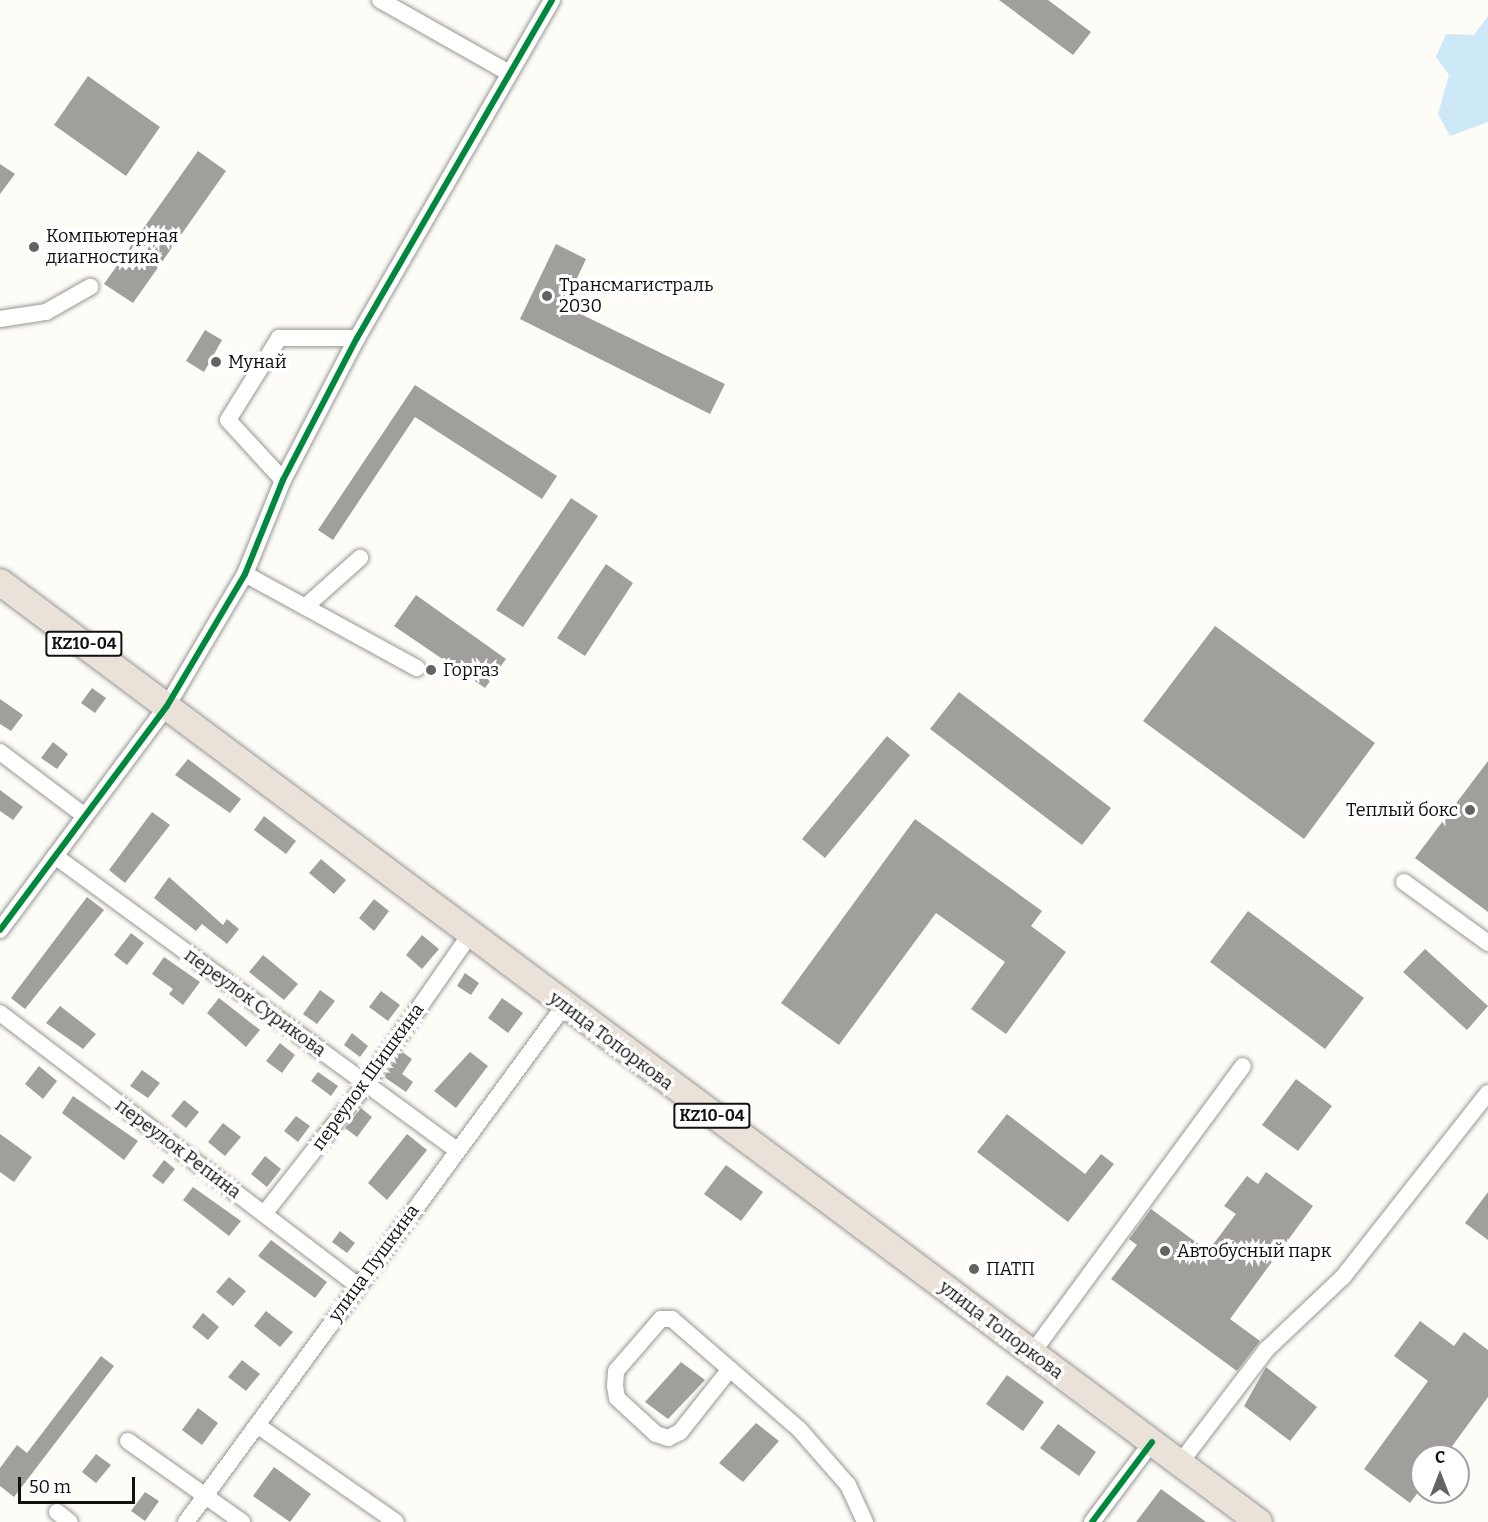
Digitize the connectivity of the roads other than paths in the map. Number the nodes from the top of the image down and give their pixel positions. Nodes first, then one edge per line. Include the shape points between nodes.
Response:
1 (380, 0) edge
2 (552, 0) edge
3 (509, 73) junction
4 (90, 287) dead end
5 (0, 319) edge
6 (357, 338) junction
7 (283, 480) junction
8 (360, 558) dead end
9 (245, 574) junction
10 (0, 582) edge
11 (305, 607) junction
12 (417, 668) dead end
13 (167, 706) junction
14 (0, 752) edge
15 (85, 816) junction
16 (55, 856) junction
17 (1404, 882) dead end
18 (0, 930) edge
19 (469, 936) junction
20 (1488, 943) edge
21 (564, 1006) junction
22 (0, 1013) edge
23 (1243, 1066) dead end
24 (366, 1084) junction
25 (1488, 1093) edge
26 (456, 1150) junction
27 (264, 1214) junction
28 (357, 1285) junction
29 (1032, 1353) junction
30 (730, 1369) junction
31 (257, 1425) junction
32 (128, 1441) dead end
33 (1152, 1442) junction
34 (1180, 1463) junction
35 (206, 1496) junction
36 (186, 1522) edge
37 (242, 1522) edge
38 (396, 1522) edge
39 (865, 1522) edge
40 (1092, 1522) edge
41 (1259, 1522) edge

1 - 3 street
2 - 3 street
3 - 6 street
4 - 5 street via 46,312
6 - 7 street
6 - 7 street via 279,338 228,420
7 - 9 street
8 - 11 street
9 - 11 street
9 - 13 street
10 - 13 highway, KZ10-04
11 - 12 street
13 - 15 street
13 - 19 highway, улица Топоркова / KZ10-04
14 - 15 street
15 - 16 street
16 - 18 street
16 - 24 street, переулок Сурикова
17 - 20 street
19 - 21 highway, улица Топоркова / KZ10-04
19 - 24 street, переулок Шишкина
21 - 26 street, улица Пушкина
21 - 29 highway, улица Топоркова / KZ10-04
22 - 27 street, переулок Репина
23 - 29 street
24 - 26 street, переулок Сурикова
24 - 27 street, переулок Шишкина
25 - 34 street via 1343,1277 1267,1349
26 - 28 street, улица Пушкина
27 - 28 street, переулок Репина
28 - 31 street, улица Пушкина
29 - 33 highway, улица Топоркова / KZ10-04
30 - 30 street via 672,1319 661,1319 616,1371 617,1398 656,1434 668,1438 680,1431
30 - 39 street via 806,1437 848,1485
31 - 35 street, улица Пушкина
31 - 38 street
32 - 35 street
33 - 34 highway, улица Топоркова / KZ10-04
33 - 40 street
34 - 41 highway, улица Топоркова / KZ10-04
35 - 36 street, улица Пушкина
35 - 37 street

